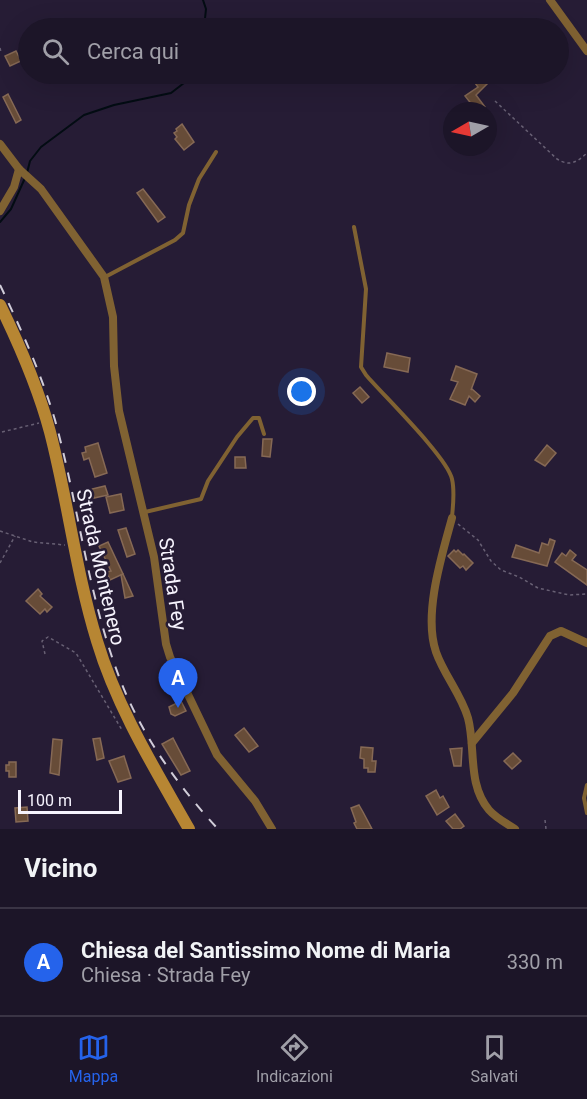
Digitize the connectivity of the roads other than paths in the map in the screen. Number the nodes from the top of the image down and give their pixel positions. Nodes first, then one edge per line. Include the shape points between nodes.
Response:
1 (550, 0) edge
2 (563, 18) edge
3 (569, 26) edge
4 (587, 51) edge
5 (0, 144) edge
6 (216, 152) dead end
7 (24, 173) junction
8 (0, 211) edge
9 (354, 227) dead end
10 (104, 277) junction
11 (0, 305) edge
12 (264, 434) dead end
13 (144, 512) junction
14 (452, 519) joint
15 (587, 643) edge
16 (472, 743) junction
17 (587, 785) edge
18 (587, 813) edge
19 (189, 829) edge
20 (272, 829) edge
21 (515, 829) edge

1 - 2 street
3 - 4 street
5 - 7 street
6 - 10 lane via 199,179 183,233
7 - 8 street
7 - 10 street via 66,222
9 - 14 lane via 367,297 361,367 450,472 454,492
10 - 13 street, Strada Fey via 113,317 119,411
11 - 19 main road, Strada Montenero via 26,361 46,421 94,630 109,678
12 - 13 lane via 259,418 253,418 207,481 201,499
13 - 20 street, Strada Fey via 170,657 217,755 255,801
14 - 16 street via 438,568 432,637 468,717
15 - 16 street via 561,632 550,636 513,693
16 - 21 street via 474,773 481,796 489,809
17 - 18 lane

